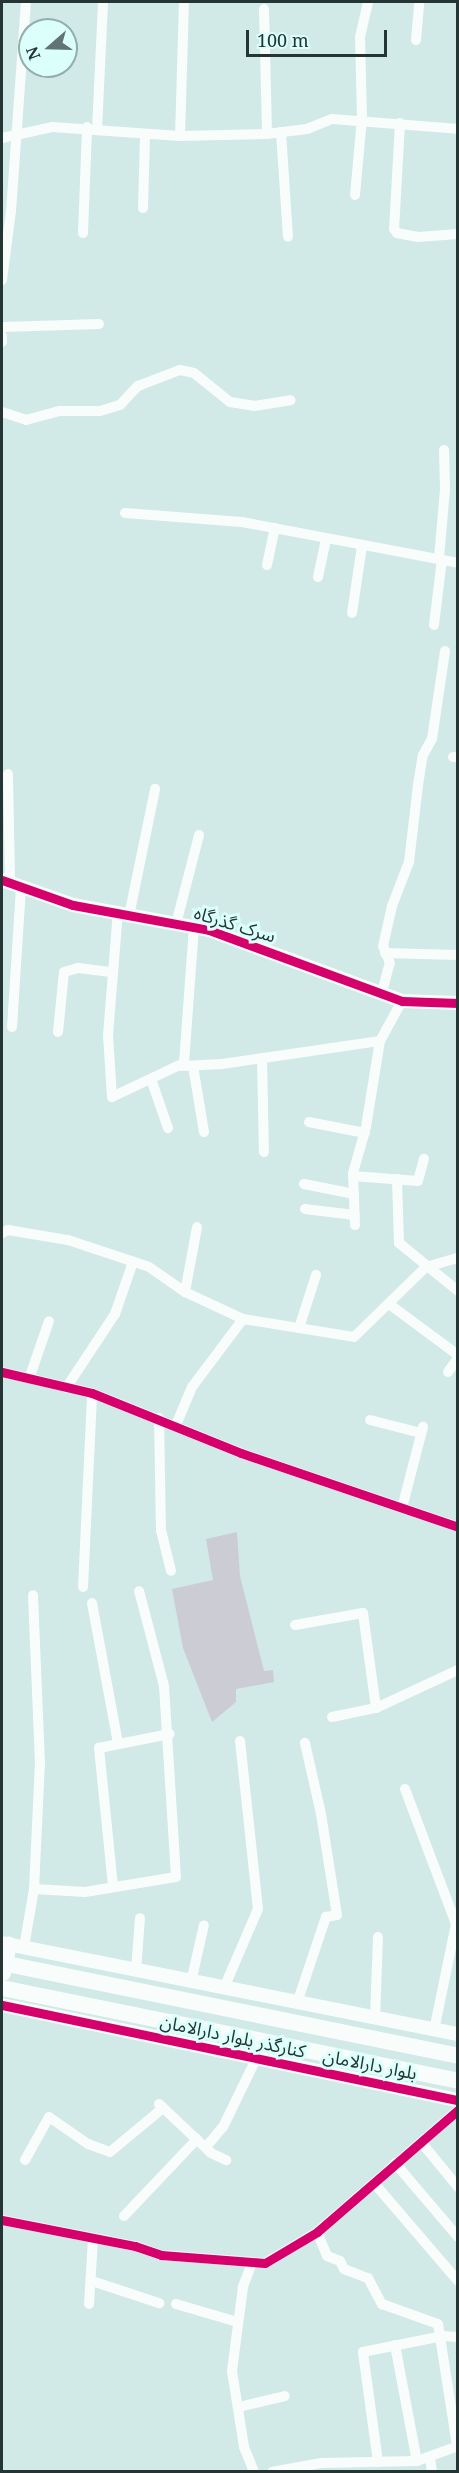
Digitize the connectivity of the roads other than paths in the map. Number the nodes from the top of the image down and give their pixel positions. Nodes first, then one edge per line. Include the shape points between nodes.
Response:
1 (26, 2) edge
2 (103, 2) edge
3 (184, 2) edge
4 (368, 2) edge
5 (420, 2) edge
6 (264, 9) dead end
7 (416, 40) dead end
8 (362, 118) junction
9 (400, 123) junction
10 (92, 129) junction
11 (458, 129) edge
12 (281, 132) junction
13 (267, 134) junction
14 (14, 135) junction
15 (146, 135) junction
16 (180, 136) junction
17 (2, 138) edge
18 (355, 195) dead end
19 (144, 208) dead end
20 (83, 233) dead end
21 (458, 234) edge
22 (288, 237) dead end
23 (2, 280) edge
24 (99, 324) dead end
25 (2, 327) edge
26 (2, 336) edge
27 (2, 342) edge
28 (291, 400) dead end
29 (2, 412) edge
30 (444, 450) dead end
31 (125, 513) dead end
32 (275, 528) junction
33 (326, 539) junction
34 (362, 546) junction
35 (440, 558) junction
36 (458, 563) edge
37 (267, 565) dead end
38 (318, 577) dead end
39 (352, 613) dead end
40 (434, 625) dead end
41 (445, 651) dead end
42 (8, 774) dead end
43 (155, 789) dead end
44 (199, 835) dead end
45 (11, 883) edge
46 (124, 914) junction
47 (176, 924) junction
48 (194, 927) junction
49 (385, 953) junction
50 (458, 955) edge
51 (111, 972) junction
52 (382, 992) junction
53 (402, 1001) junction
54 (458, 1003) edge
55 (7, 1011) edge
56 (12, 1027) dead end
57 (58, 1032) dead end
58 (380, 1041) junction
59 (262, 1059) junction
60 (181, 1066) junction
61 (193, 1066) junction
62 (151, 1079) junction
63 (309, 1122) dead end
64 (168, 1128) dead end
65 (204, 1132) dead end
66 (365, 1133) junction
67 (264, 1152) dead end
68 (424, 1159) dead end
69 (353, 1176) junction
70 (398, 1179) junction
71 (304, 1184) dead end
72 (354, 1194) junction
73 (304, 1209) dead end
74 (197, 1227) dead end
75 (2, 1233) edge
76 (458, 1258) edge
77 (133, 1262) junction
78 (426, 1266) junction
79 (316, 1275) dead end
80 (458, 1291) edge
81 (184, 1292) junction
82 (389, 1304) junction
83 (243, 1319) junction
84 (49, 1321) dead end
85 (298, 1328) junction
86 (458, 1356) edge
87 (2, 1372) edge
88 (448, 1372) dead end
89 (30, 1376) junction
90 (66, 1389) junction
91 (92, 1393) junction
92 (159, 1418) junction
93 (370, 1420) dead end
94 (176, 1425) junction
95 (402, 1508) junction
96 (458, 1527) edge
97 (171, 1571) dead end
98 (83, 1587) dead end
99 (140, 1591) dead end
100 (33, 1595) dead end
101 (92, 1604) dead end
102 (295, 1624) dead end
103 (458, 1670) edge
104 (376, 1708) junction
105 (332, 1717) dead end
106 (170, 1734) junction
107 (240, 1741) dead end
108 (118, 1743) junction
109 (305, 1743) dead end
110 (405, 1789) dead end
111 (113, 1886) junction
112 (34, 1889) junction
113 (140, 1918) dead end
114 (204, 1924) dead end
115 (378, 1937) dead end
116 (12, 1945) edge
117 (3, 1963) edge
118 (136, 1970) junction
119 (190, 1982) junction
120 (2, 1983) edge
121 (2, 1988) edge
122 (224, 1988) junction
123 (297, 2003) junction
124 (2, 2005) edge
125 (375, 2019) junction
126 (434, 2030) junction
127 (458, 2034) edge
128 (458, 2056) edge
129 (257, 2057) junction
130 (458, 2081) edge
131 (458, 2100) edge
132 (458, 2110) edge
133 (197, 2139) junction
134 (421, 2142) junction
135 (206, 2147) junction
136 (25, 2160) dead end
137 (226, 2160) dead end
138 (395, 2163) junction
139 (374, 2183) junction
140 (458, 2187) edge
141 (124, 2216) dead end
142 (2, 2220) edge
143 (317, 2232) junction
144 (458, 2237) edge
145 (93, 2239) junction
146 (252, 2263) junction
147 (92, 2281) junction
148 (458, 2281) edge
149 (159, 2303) dead end
150 (89, 2304) dead end
151 (176, 2304) dead end
152 (237, 2322) junction
153 (443, 2336) junction
154 (458, 2337) edge
155 (395, 2345) junction
156 (285, 2396) dead end
157 (239, 2407) junction
158 (457, 2446) edge
159 (430, 2458) junction
160 (417, 2461) junction
161 (378, 2462) junction
162 (322, 2467) edge
163 (403, 2467) edge
164 (254, 2472) edge
165 (272, 2472) edge
166 (432, 2472) edge

1 - 14 street
2 - 10 street
3 - 16 street
4 - 8 street via 360,37
5 - 7 street
6 - 13 street
8 - 9 street
8 - 12 street via 332,119 307,129
8 - 18 street
9 - 11 street
9 - 21 street via 394,228 397,233 418,237
10 - 14 street via 52,127
10 - 15 street
10 - 20 street
12 - 13 street
12 - 22 street
13 - 16 street
14 - 17 street
14 - 23 street via 11,211
15 - 16 street
15 - 19 street
24 - 25 street
26 - 27 street
28 - 29 street via 254,406 230,402 194,373 180,370 138,386 120,405 100,411 60,411 26,420
30 - 35 street
31 - 32 street
32 - 33 street
32 - 37 street
33 - 34 street
33 - 38 street
34 - 35 street
34 - 39 street
35 - 36 street
35 - 40 street
41 - 49 street via 432,739 423,755 409,862 392,906
42 - 45 street
43 - 46 street
44 - 47 street
45 - 46 street, سرک گذرگاه via 73,905
45 - 55 street
46 - 47 street, سرک گذرگاه
46 - 51 street
47 - 48 street, سرک گذرگاه
48 - 52 street, سرک گذرگاه
48 - 60 street via 185,1011 185,1058
49 - 50 street
49 - 52 street via 390,972
51 - 57 street via 78,968 64,972
51 - 62 street via 111,1096
52 - 53 street, سرک گذرگاه
53 - 54 street, سرک گذرگاه
53 - 58 street
55 - 56 street
58 - 59 street
58 - 66 street
59 - 61 street
59 - 67 street
60 - 61 street
60 - 62 street
61 - 65 street
62 - 64 street
63 - 66 street
66 - 69 street
68 - 70 street via 419,1180
69 - 70 street
69 - 72 street
70 - 78 street via 399,1243
71 - 72 street
72 - 73 street via 355,1220
74 - 81 street
75 - 77 street via 8,1230 68,1240
76 - 78 street
77 - 81 street via 149,1267
77 - 90 street via 115,1314
78 - 80 street
78 - 82 street
79 - 85 street
81 - 83 street
82 - 85 street via 354,1337
82 - 86 street
83 - 85 street
83 - 94 street via 192,1387
84 - 89 street
86 - 88 street
87 - 89 street
89 - 90 street
90 - 91 street
91 - 92 street
91 - 98 street
92 - 94 street
92 - 97 street via 161,1530
93 - 95 street via 422,1430
94 - 95 street via 241,1453
95 - 96 street
99 - 106 street via 162,1671
100 - 112 street via 40,1762
101 - 108 street
102 - 104 street via 363,1613
103 - 104 street
104 - 105 street
106 - 108 street
106 - 111 street via 176,1877
107 - 122 street via 258,1909
108 - 111 street via 99,1748 97,1756
109 - 123 street via 337,1915 326,1917
110 - 126 street via 456,1924
111 - 112 street via 85,1892
112 - 116 street
113 - 118 street
114 - 119 street
115 - 125 street
116 - 117 main road
116 - 118 street
117 - 120 main road
117 - 128 main road, بلوار دارالامان
118 - 119 street
119 - 122 street
121 - 130 main road, بلوار دارالامان
122 - 123 street
123 - 125 street
124 - 129 street, کنارگذر بلوار دارالامان
125 - 126 street
126 - 127 street
129 - 131 street, کنارگذر بلوار دارالامان
129 - 135 street via 223,2127
132 - 134 street
133 - 135 street
133 - 136 street via 161,2106 110,2152 88,2144 49,2116
133 - 141 street
134 - 138 street
134 - 140 street
135 - 137 street
138 - 139 street
138 - 144 street
139 - 143 street
139 - 148 street
142 - 145 street
143 - 146 street via 265,2263
143 - 153 street via 327,2256 340,2261 344,2269 368,2278 382,2304 438,2324
145 - 146 street via 160,2255
145 - 147 street
146 - 152 street
147 - 149 street
147 - 150 street
151 - 152 street
152 - 157 street via 232,2371
153 - 154 street
153 - 155 street
153 - 158 street
155 - 160 street
155 - 161 street via 363,2352
156 - 157 street
157 - 164 street via 244,2447
158 - 159 street
159 - 160 street
159 - 166 street
160 - 163 street
161 - 162 street
161 - 163 street
162 - 165 street

